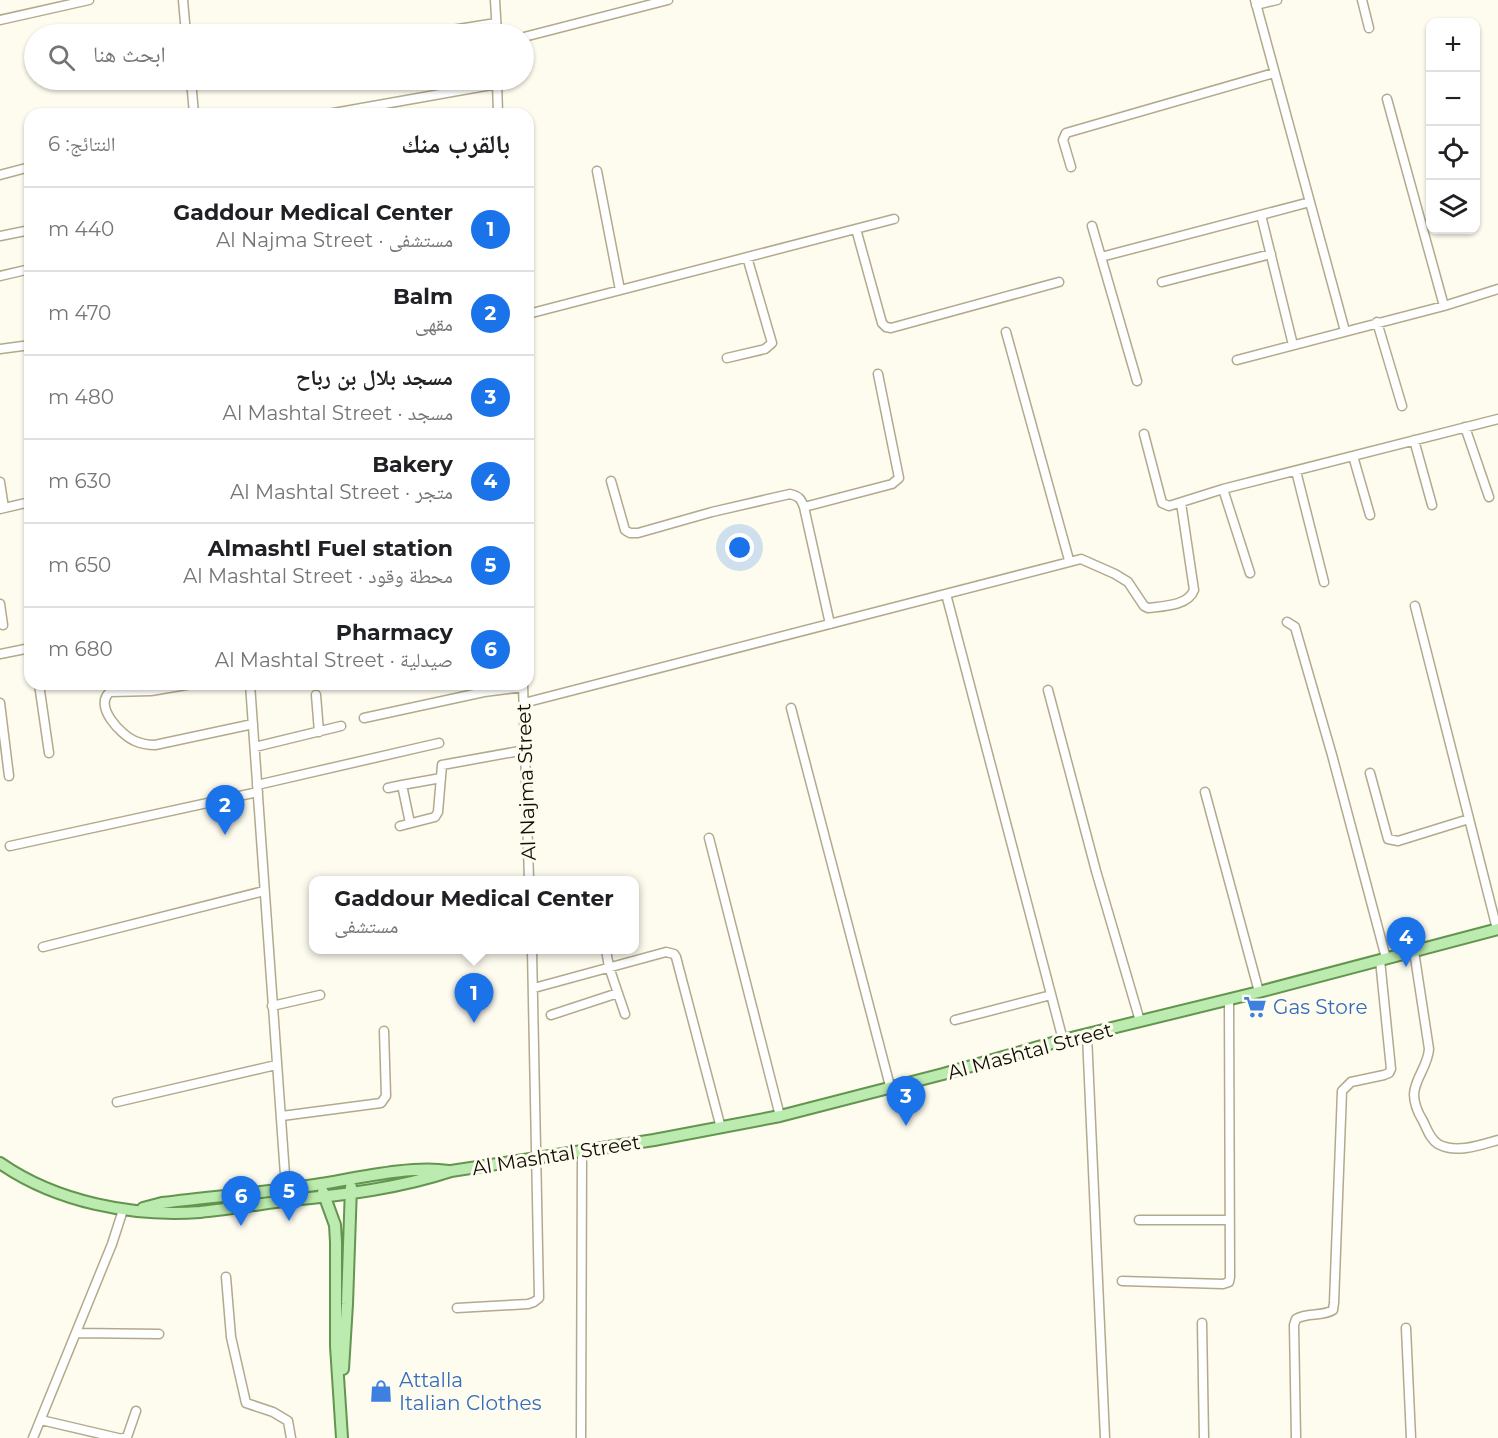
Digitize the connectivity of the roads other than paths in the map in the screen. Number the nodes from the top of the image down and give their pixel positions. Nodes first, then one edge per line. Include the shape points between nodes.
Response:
1 (89, 0) edge
2 (183, 0) edge
3 (495, 0) edge
4 (669, 0) edge
5 (1277, 0) edge
6 (1362, 0) edge
7 (1256, 2) edge
8 (0, 20) edge
9 (496, 23) joint
10 (185, 24) edge
11 (490, 24) edge
12 (1369, 28) dead end
13 (534, 34) edge
14 (1274, 73) junction
15 (191, 90) edge
16 (455, 90) edge
17 (497, 90) edge
18 (1387, 99) dead end
19 (193, 108) edge
20 (360, 108) edge
21 (498, 108) edge
22 (1071, 166) dead end
23 (24, 169) edge
24 (597, 171) dead end
25 (0, 175) edge
26 (1310, 202) junction
27 (1261, 215) junction
28 (894, 219) dead end
29 (1092, 226) dead end
30 (856, 229) junction
31 (24, 231) edge
32 (0, 236) edge
33 (1270, 254) junction
34 (747, 257) junction
35 (1101, 257) junction
36 (24, 270) edge
37 (0, 276) edge
38 (1059, 282) dead end
39 (1162, 282) dead end
40 (1498, 289) edge
41 (620, 290) junction
42 (1444, 306) junction
43 (534, 312) edge
44 (1377, 322) junction
45 (1345, 331) junction
46 (1006, 332) dead end
47 (1293, 345) junction
48 (24, 346) edge
49 (0, 349) edge
50 (727, 358) dead end
51 (1237, 360) dead end
52 (878, 374) dead end
53 (1137, 381) dead end
54 (1402, 406) dead end
55 (1498, 419) edge
56 (1466, 427) junction
57 (1144, 434) dead end
58 (1413, 440) junction
59 (1353, 456) junction
60 (1296, 471) junction
61 (611, 481) dead end
62 (0, 482) edge
63 (1223, 489) junction
64 (1489, 497) dead end
65 (1181, 503) junction
66 (24, 504) edge
67 (1432, 505) dead end
68 (804, 507) junction
69 (2, 509) edge
70 (1370, 515) dead end
71 (1069, 561) junction
72 (1250, 573) dead end
73 (1324, 582) dead end
74 (946, 594) junction
75 (0, 604) edge
76 (1415, 606) dead end
77 (1287, 622) dead end
78 (830, 624) junction
79 (3, 625) dead end
80 (24, 649) edge
81 (0, 654) edge
82 (40, 690) edge
83 (157, 690) edge
84 (250, 690) edge
85 (497, 690) edge
86 (523, 690) edge
87 (1048, 690) dead end
88 (316, 694) dead end
89 (0, 703) edge
90 (524, 703) junction
91 (791, 708) dead end
92 (364, 718) dead end
93 (253, 724) junction
94 (340, 726) dead end
95 (319, 732) junction
96 (439, 743) dead end
97 (255, 747) junction
98 (525, 750) junction
99 (49, 753) dead end
100 (1370, 773) dead end
101 (9, 776) dead end
102 (441, 778) junction
103 (402, 785) junction
104 (388, 788) dead end
105 (258, 789) junction
106 (1205, 792) dead end
107 (1469, 819) junction
108 (410, 823) junction
109 (400, 826) dead end
110 (709, 838) dead end
111 (10, 846) dead end
112 (529, 876) edge
113 (264, 891) junction
114 (1498, 929) edge
115 (43, 947) dead end
116 (1413, 951) junction
117 (532, 954) edge
118 (607, 954) edge
119 (1383, 959) junction
120 (609, 967) junction
121 (534, 988) junction
122 (1259, 992) junction
123 (618, 993) junction
124 (320, 995) dead end
125 (1052, 995) junction
126 (1229, 1000) junction
127 (272, 1006) junction
128 (625, 1014) dead end
129 (551, 1015) dead end
130 (955, 1020) dead end
131 (1140, 1021) junction
132 (384, 1031) dead end
133 (1087, 1035) junction
134 (1063, 1040) junction
135 (276, 1065) junction
136 (890, 1086) junction
137 (117, 1102) dead end
138 (282, 1116) junction
139 (780, 1116) junction
140 (721, 1128) junction
141 (1498, 1140) edge
142 (582, 1152) junction
143 (536, 1158) junction
144 (0, 1163) edge
145 (451, 1171) junction
146 (351, 1179) junction
147 (321, 1184) junction
148 (286, 1189) junction
149 (351, 1194) junction
150 (325, 1197) junction
151 (123, 1210) junction
152 (136, 1210) junction
153 (1139, 1220) dead end
154 (1229, 1220) junction
155 (226, 1277) dead end
156 (1122, 1281) dead end
157 (457, 1308) dead end
158 (1202, 1323) dead end
159 (1406, 1328) dead end
160 (76, 1333) junction
161 (159, 1334) dead end
162 (341, 1400) junction
163 (136, 1411) dead end
164 (41, 1420) junction
165 (33, 1438) edge
166 (118, 1438) edge
167 (123, 1438) edge
168 (291, 1438) edge
169 (342, 1438) edge
170 (581, 1438) edge
171 (1105, 1438) edge
172 (1204, 1438) edge
173 (1296, 1438) edge
174 (1410, 1438) edge

1 - 8 street
2 - 10 street
3 - 9 street
4 - 13 street
5 - 7 street
6 - 12 street
7 - 14 street
9 - 11 street
14 - 22 street via 1066,133 1063,140
14 - 26 street
15 - 19 street
16 - 20 street
17 - 21 street
18 - 42 street
23 - 25 street
24 - 41 street
26 - 27 street
26 - 45 street
27 - 33 street
27 - 35 street
28 - 30 street
29 - 35 street
30 - 34 street
30 - 38 street via 886,327
31 - 32 street
33 - 39 street
33 - 47 street
34 - 41 street
34 - 50 street via 772,343 765,349
35 - 53 street
36 - 37 street
40 - 42 street
41 - 43 street
42 - 44 street
44 - 45 street
44 - 54 street
45 - 47 street
46 - 71 street
47 - 51 street
48 - 49 street
52 - 68 street via 899,478 892,484
55 - 56 street
56 - 58 street
56 - 64 street
57 - 65 street via 1162,503
58 - 59 street
58 - 67 street
59 - 60 street
59 - 70 street
60 - 63 street
60 - 73 street
61 - 68 street via 625,530 630,534 790,494 801,499
62 - 69 street
63 - 65 street
63 - 72 street
65 - 71 street via 1194,590 1188,600 1148,608 1128,582 1115,574 1082,559
66 - 69 street
68 - 78 street
71 - 74 street
74 - 78 street
74 - 125 street
75 - 79 street
76 - 107 street
77 - 119 street via 1298,638 1332,755
78 - 90 street
80 - 81 street
82 - 99 street
83 - 93 street via 106,695 107,712 133,741 155,745
84 - 93 street
85 - 92 street
86 - 90 street, Al Najma Street
87 - 131 street
88 - 95 street
89 - 101 street
90 - 98 street, Al Najma Street
91 - 136 street
93 - 97 street
94 - 95 street
95 - 97 street
96 - 105 street
97 - 105 street
98 - 102 street via 442,765
98 - 112 street, Al Najma Street
100 - 107 street via 1388,839 1398,841
102 - 103 street
102 - 108 street via 435,817
103 - 104 street
103 - 108 street
105 - 111 street
105 - 113 street
106 - 122 street
107 - 114 street
108 - 109 street
110 - 139 street
113 - 115 street
113 - 127 street
114 - 116 main road, Al Mashtal Street
116 - 119 main road, Al Mashtal Street
116 - 141 street via 1429,1049 1414,1093 1419,1113 1438,1144 1464,1148
117 - 121 street
118 - 120 street
119 - 122 main road, Al Mashtal Street
119 - 173 street via 1391,1070 1351,1082 1342,1091 1334,1303 1328,1313 1301,1316 1294,1325
120 - 121 street
120 - 123 street
120 - 140 street via 666,952 674,954
121 - 143 street
122 - 126 main road, Al Mashtal Street
123 - 128 street
123 - 129 street
124 - 127 street
125 - 130 street
125 - 134 street
126 - 131 main road, Al Mashtal Street
126 - 154 street
127 - 135 street
131 - 133 main road, Al Mashtal Street
132 - 138 street via 386,1096 381,1103
133 - 134 main road, Al Mashtal Street
133 - 171 street
134 - 136 main road, Al Mashtal Street
135 - 137 street
135 - 138 street
136 - 139 main road, Al Mashtal Street
138 - 148 street
139 - 140 main road, Al Mashtal Street
140 - 142 main road, Al Mashtal Street
142 - 143 main road, Al Mashtal Street
142 - 170 street
143 - 145 main road, Al Mashtal Street
143 - 157 street via 539,1298 528,1304
144 - 151 main road, Al Mashtal Street via 56,1192
145 - 146 main road, Al Mashtal Street via 434,1169
145 - 149 main road, Al Mashtal Street
146 - 147 main road, Al Mashtal Street
146 - 149 main road
147 - 148 main road, Al Mashtal Street
147 - 150 main road
148 - 152 main road, Al Mashtal Street via 162,1203
149 - 150 main road, Al Mashtal Street
149 - 162 main road
150 - 152 main road, Al Mashtal Street via 199,1212
150 - 162 main road via 335,1225 336,1346
151 - 152 main road, Al Mashtal Street
151 - 160 street
153 - 154 street
154 - 156 street via 1229,1282
155 - 168 street via 231,1338 246,1403 288,1421
158 - 172 street
159 - 174 street
160 - 161 street
160 - 164 street
162 - 169 main road
163 - 167 street via 127,1437
164 - 165 street
164 - 166 street

